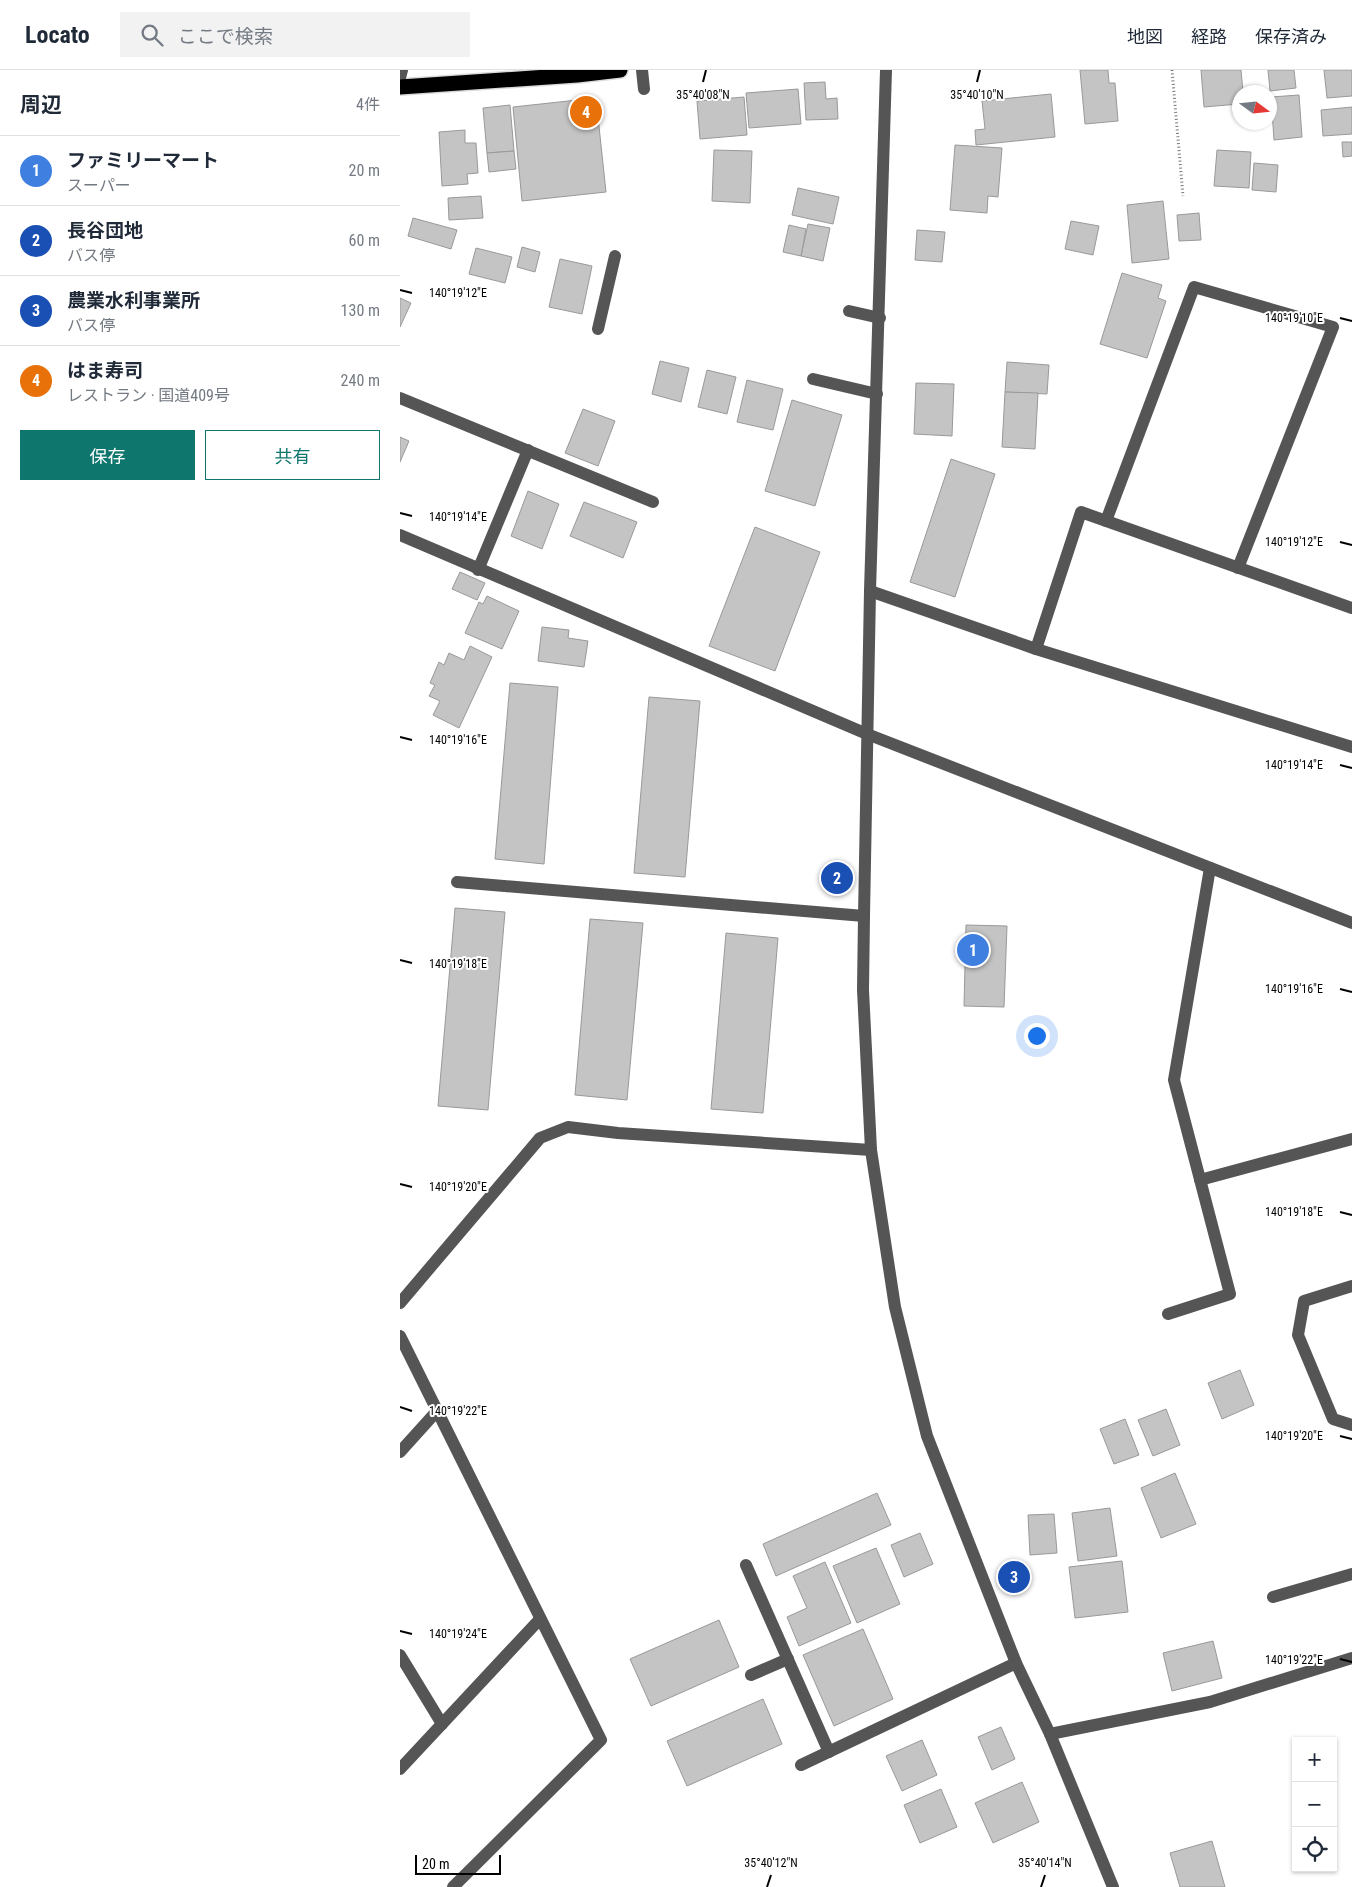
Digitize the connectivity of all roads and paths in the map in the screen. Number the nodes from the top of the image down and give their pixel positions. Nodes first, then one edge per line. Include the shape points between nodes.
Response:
1 (402, 70) edge
2 (620, 70) edge
3 (642, 70) edge
4 (886, 70) edge
5 (1172, 70) edge
6 (400, 78) edge
7 (400, 87) edge
8 (644, 89) dead end
9 (1184, 196) dead end
10 (615, 256) dead end
11 (849, 311) dead end
12 (880, 318) junction
13 (598, 329) dead end
14 (813, 379) dead end
15 (877, 394) junction
16 (400, 398) edge
17 (528, 450) junction
18 (653, 502) dead end
19 (1106, 521) junction
20 (400, 536) edge
21 (1238, 568) junction
22 (478, 570) junction
23 (870, 591) junction
24 (1352, 608) edge
25 (1036, 649) junction
26 (867, 734) junction
27 (1352, 747) edge
28 (1210, 868) junction
29 (458, 882) dead end
30 (864, 916) junction
31 (1352, 923) edge
32 (1352, 1139) edge
33 (871, 1150) junction
34 (1200, 1180) junction
35 (1352, 1286) edge
36 (400, 1303) edge
37 (1168, 1314) dead end
38 (400, 1336) edge
39 (437, 1411) junction
40 (1352, 1425) edge
41 (400, 1452) edge
42 (746, 1565) dead end
43 (1352, 1574) edge
44 (1273, 1597) dead end
45 (540, 1619) junction
46 (400, 1655) edge
47 (1352, 1658) edge
48 (788, 1659) junction
49 (1016, 1662) junction
50 (751, 1675) dead end
51 (442, 1724) junction
52 (1050, 1734) junction
53 (829, 1752) junction
54 (801, 1765) dead end
55 (400, 1769) edge
56 (453, 1887) edge
57 (1113, 1887) edge

1 - 6 street
2 - 7 highway
3 - 8 street
4 - 12 street
5 - 9 path
10 - 13 street
11 - 12 street
12 - 15 street
14 - 15 street
15 - 23 street
16 - 17 street
17 - 18 street
17 - 22 street
19 - 21 street
19 - 21 street via 1194,287 1334,327
19 - 25 street via 1081,512
20 - 22 street
21 - 24 street
22 - 26 street
23 - 25 street
23 - 26 street
25 - 27 street
26 - 28 street
26 - 30 street
28 - 31 street
28 - 34 street via 1174,1080
29 - 30 street
30 - 33 street via 863,990
32 - 34 street
33 - 36 street via 568,1127 540,1138
33 - 49 street via 895,1307 927,1436
34 - 37 street via 1230,1294
35 - 40 street via 1304,1301 1298,1335 1333,1419
38 - 39 street
39 - 41 street
39 - 45 street
42 - 48 street
43 - 44 street
45 - 51 street
45 - 56 street via 601,1740
46 - 51 street
47 - 52 street via 1210,1702
48 - 50 street
48 - 53 street
49 - 52 street
49 - 53 street
51 - 55 street
52 - 57 street
53 - 54 street

